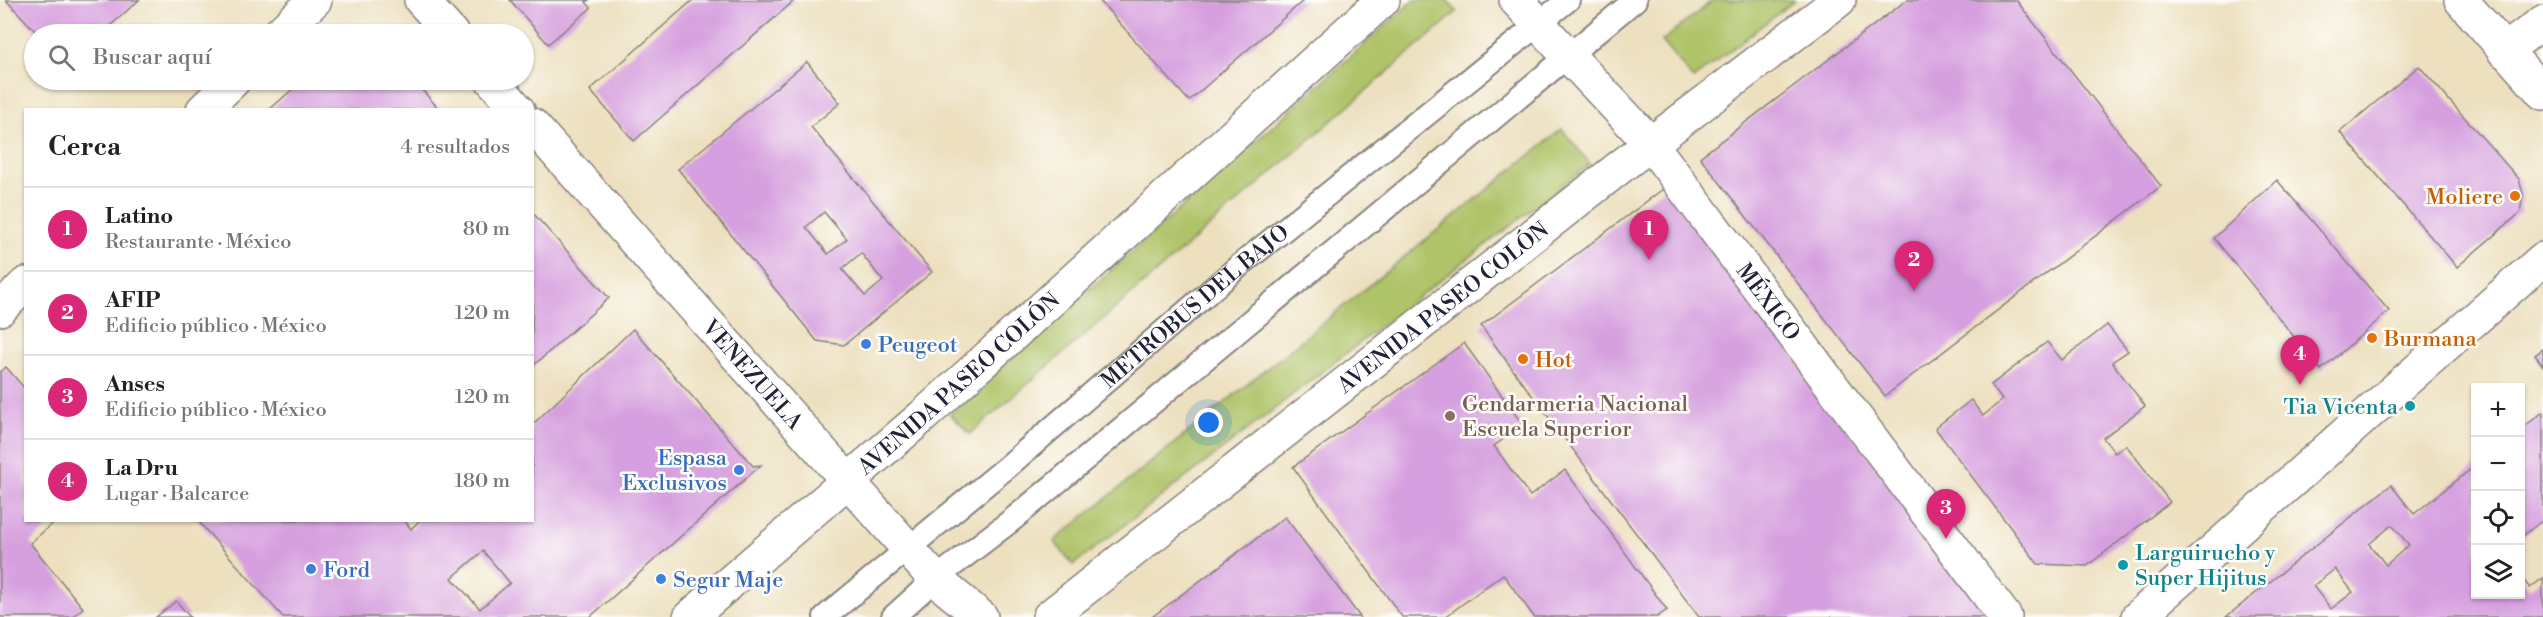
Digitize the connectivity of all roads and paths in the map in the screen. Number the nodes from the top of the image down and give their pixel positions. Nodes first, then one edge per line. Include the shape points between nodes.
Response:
1 (315, 0) edge
2 (421, 0) edge
3 (1383, 0) edge
4 (1516, 0) edge
5 (1568, 0) edge
6 (1635, 0) edge
7 (1839, 0) edge
8 (2460, 0) edge
9 (2543, 22) edge
10 (290, 24) edge
11 (443, 24) edge
12 (1538, 24) junction
13 (2505, 51) junction
14 (1568, 55) junction
15 (224, 90) edge
16 (501, 90) edge
17 (2543, 93) edge
18 (205, 108) edge
19 (516, 108) edge
20 (534, 127) edge
21 (1651, 144) junction
22 (2543, 259) edge
23 (24, 286) edge
24 (0, 309) edge
25 (848, 481) junction
26 (907, 548) junction
27 (935, 579) junction
28 (690, 617) edge
29 (825, 617) edge
30 (893, 617) edge
31 (981, 617) edge
32 (1049, 617) edge
33 (2005, 617) edge
34 (2138, 617) edge

1 - 10 street
2 - 11 street
3 - 25 street, AVENIDA PASEO COLÓN
4 - 12 street, MÉXICO
5 - 12 lane, METROBUS DEL BAJO
6 - 14 lane, METROBUS DEL BAJO
7 - 21 street, AVENIDA PASEO COLÓN
8 - 13 street
9 - 13 street
12 - 14 street, MÉXICO
12 - 26 lane, METROBUS DEL BAJO via 1239,266
13 - 17 street
14 - 21 street, MÉXICO
14 - 27 lane, METROBUS DEL BAJO via 1012,520
15 - 18 street
16 - 19 street
20 - 25 street, VENEZUELA
21 - 32 street, AVENIDA PASEO COLÓN
21 - 33 street, MÉXICO
22 - 34 street
23 - 24 street
25 - 26 street, VENEZUELA
25 - 28 street, AVENIDA PASEO COLÓN
26 - 27 street, VENEZUELA
26 - 29 lane, METROBUS DEL BAJO
27 - 30 lane, METROBUS DEL BAJO
27 - 31 street, VENEZUELA

